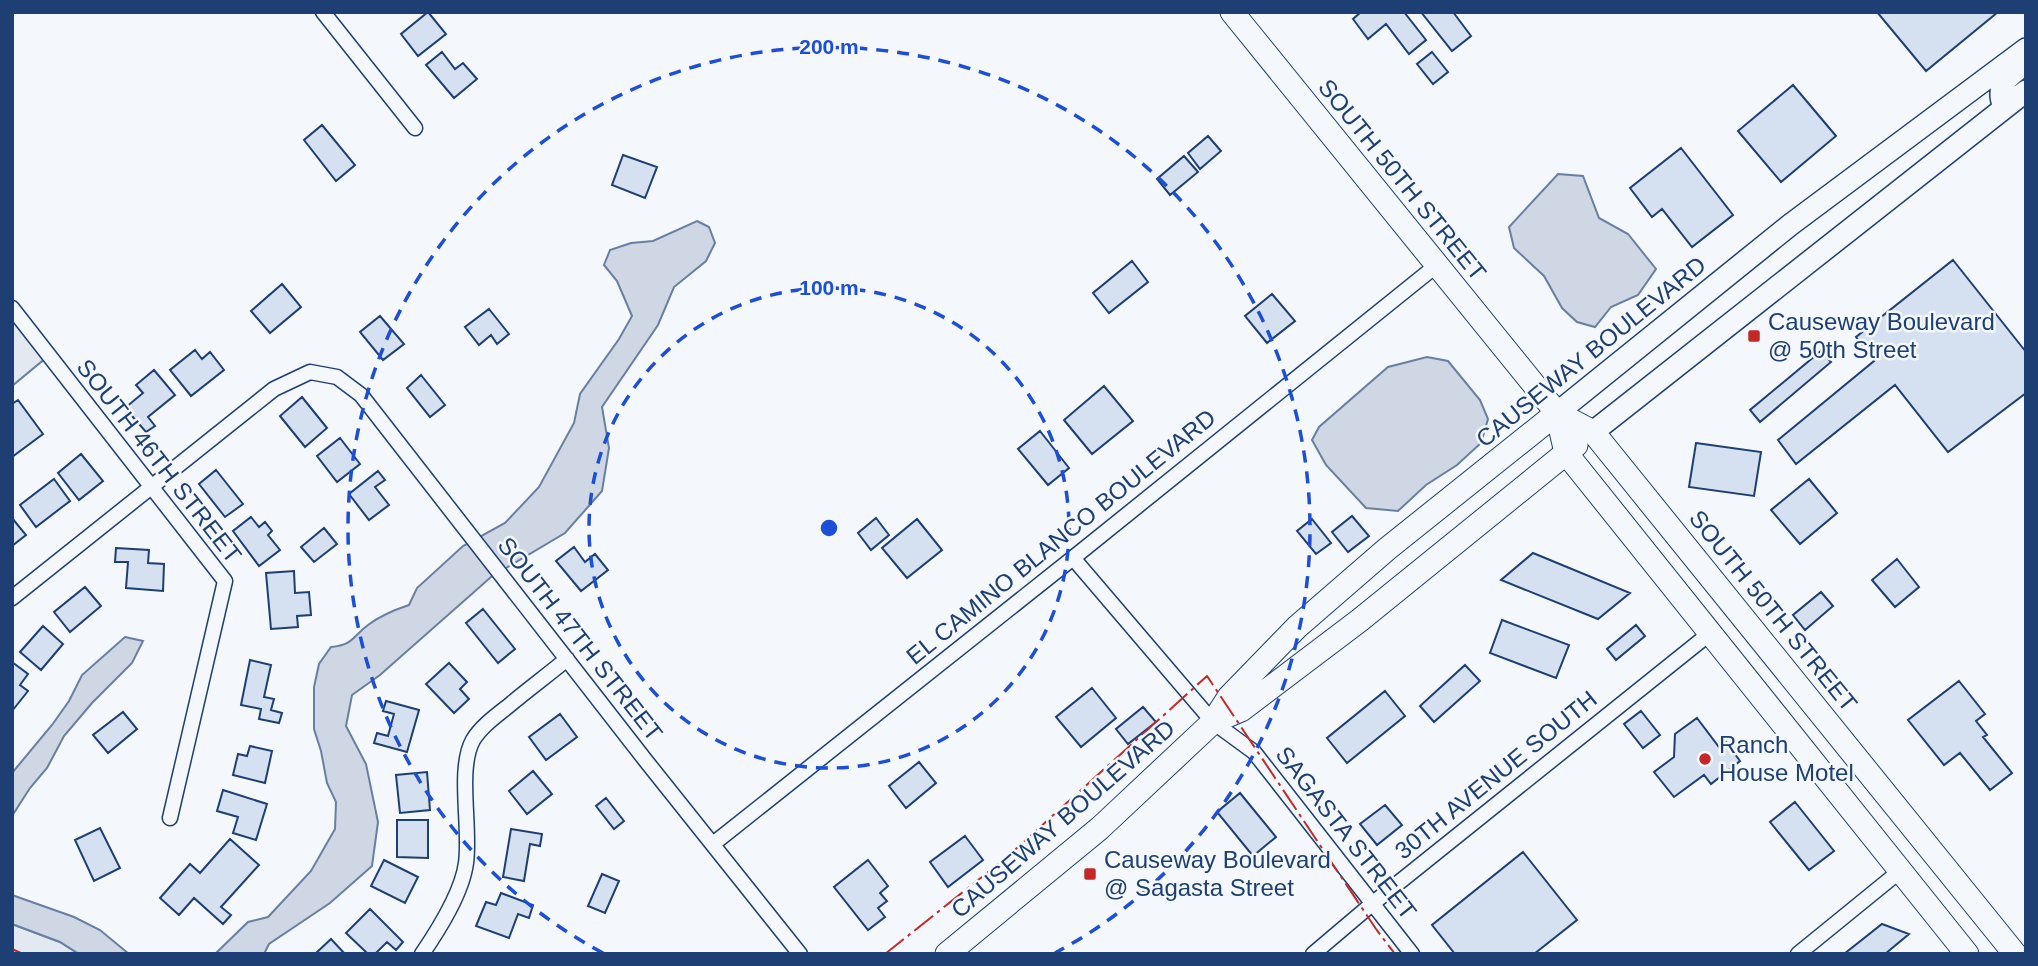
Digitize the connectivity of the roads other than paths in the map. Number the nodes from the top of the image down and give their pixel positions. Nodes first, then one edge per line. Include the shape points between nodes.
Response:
1 (323, 12) edge
2 (1232, 12) edge
3 (2026, 49) edge
4 (2026, 64) edge
5 (2026, 91) edge
6 (2004, 107) junction
7 (415, 128) dead end
8 (1437, 265) junction
9 (12, 309) edge
10 (1558, 413) junction
11 (1592, 432) junction
12 (1566, 453) junction
13 (151, 488) junction
14 (1073, 558) junction
15 (12, 598) edge
16 (1709, 634) junction
17 (567, 659) junction
18 (1213, 722) junction
19 (170, 818) dead end
20 (713, 844) junction
21 (1900, 871) junction
22 (1372, 904) junction
23 (422, 954) edge
24 (800, 954) edge
25 (947, 954) edge
26 (1313, 954) edge
27 (1412, 954) edge
28 (1798, 954) edge
29 (1967, 954) edge
30 (2015, 954) edge

1 - 7 street
2 - 8 main road, SOUTH 50TH STREET
3 - 10 main road, CAUSEWAY BOULEVARD via 1790,225
4 - 6 main road via 2000,90
5 - 6 main road, CAUSEWAY BOULEVARD
6 - 11 main road, CAUSEWAY BOULEVARD
8 - 10 main road, SOUTH 50TH STREET
8 - 14 street, EL CAMINO BLANCO BOULEVARD
9 - 13 street, SOUTH 46TH STREET
10 - 11 main road, SOUTH 50TH STREET
10 - 12 main road, SOUTH 50TH STREET
10 - 18 main road, CAUSEWAY BOULEVARD via 1297,627 1229,697
11 - 12 main road, CAUSEWAY BOULEVARD
11 - 30 main road, SOUTH 50TH STREET
12 - 16 main road, SOUTH 50TH STREET
12 - 18 main road, CAUSEWAY BOULEVARD via 1360,620 1241,710
13 - 15 street
13 - 17 street, SOUTH 47TH STREET via 274,389 310,372 337,377 361,395
13 - 19 street, SOUTH 46TH STREET via 225,581
14 - 18 street, SAGASTA STREET
14 - 20 street, EL CAMINO BLANCO BOULEVARD
16 - 21 main road, SOUTH 50TH STREET
16 - 22 street, 30TH AVENUE SOUTH
17 - 20 street, SOUTH 47TH STREET
17 - 23 street via 489,721 474,739 466,759 466,865 456,896
18 - 22 street, SAGASTA STREET via 1254,752
18 - 25 main road, CAUSEWAY BOULEVARD via 1100,828
20 - 24 street, SOUTH 47TH STREET
21 - 28 street
21 - 29 main road, SOUTH 50TH STREET
22 - 26 street, 30TH AVENUE SOUTH
22 - 27 street, SAGASTA STREET

